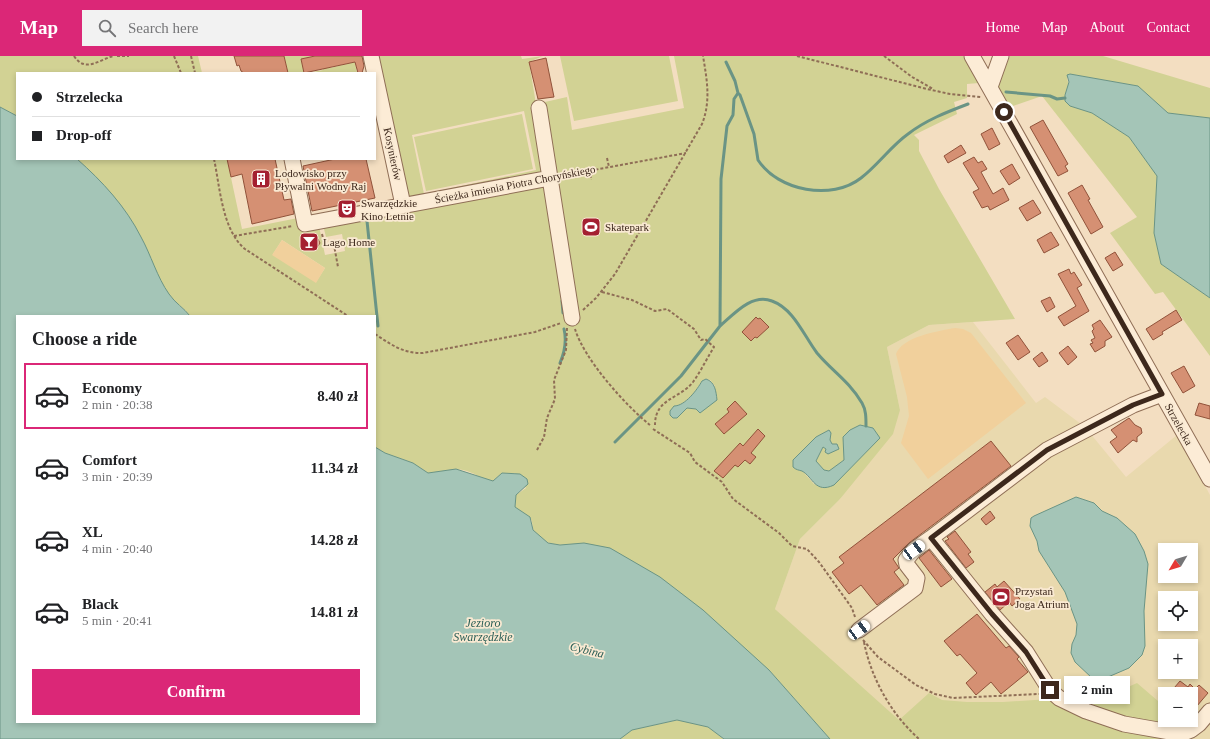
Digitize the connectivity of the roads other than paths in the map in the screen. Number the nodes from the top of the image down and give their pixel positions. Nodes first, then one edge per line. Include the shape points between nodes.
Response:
1 (371, 56) edge
2 (972, 56) edge
3 (1001, 56) edge
4 (374, 72) edge
5 (376, 80) edge
6 (993, 93) junction
7 (539, 108) dead end
8 (292, 160) edge
9 (550, 178) junction
10 (403, 205) junction
11 (569, 319) road end
12 (1162, 394) junction
13 (1210, 479) edge
14 (931, 538) junction
15 (861, 635) road end
16 (1210, 711) edge

1 - 4 street, Kosynierów
2 - 6 street, Strzelecka
3 - 6 street
5 - 10 street, Kosynierów
6 - 12 street, Strzelecka
7 - 9 street
8 - 10 street, Ścieżka imienia Piotra Choryńskiego via 313,222
9 - 10 street, Ścieżka imienia Piotra Choryńskiego
9 - 11 street
12 - 13 street, Strzelecka
12 - 14 street via 1133,405 1047,450
14 - 15 street via 914,550 906,560 917,578 915,588
14 - 16 street via 1026,652 1050,690 1066,702 1124,724 1181,734 1199,724

